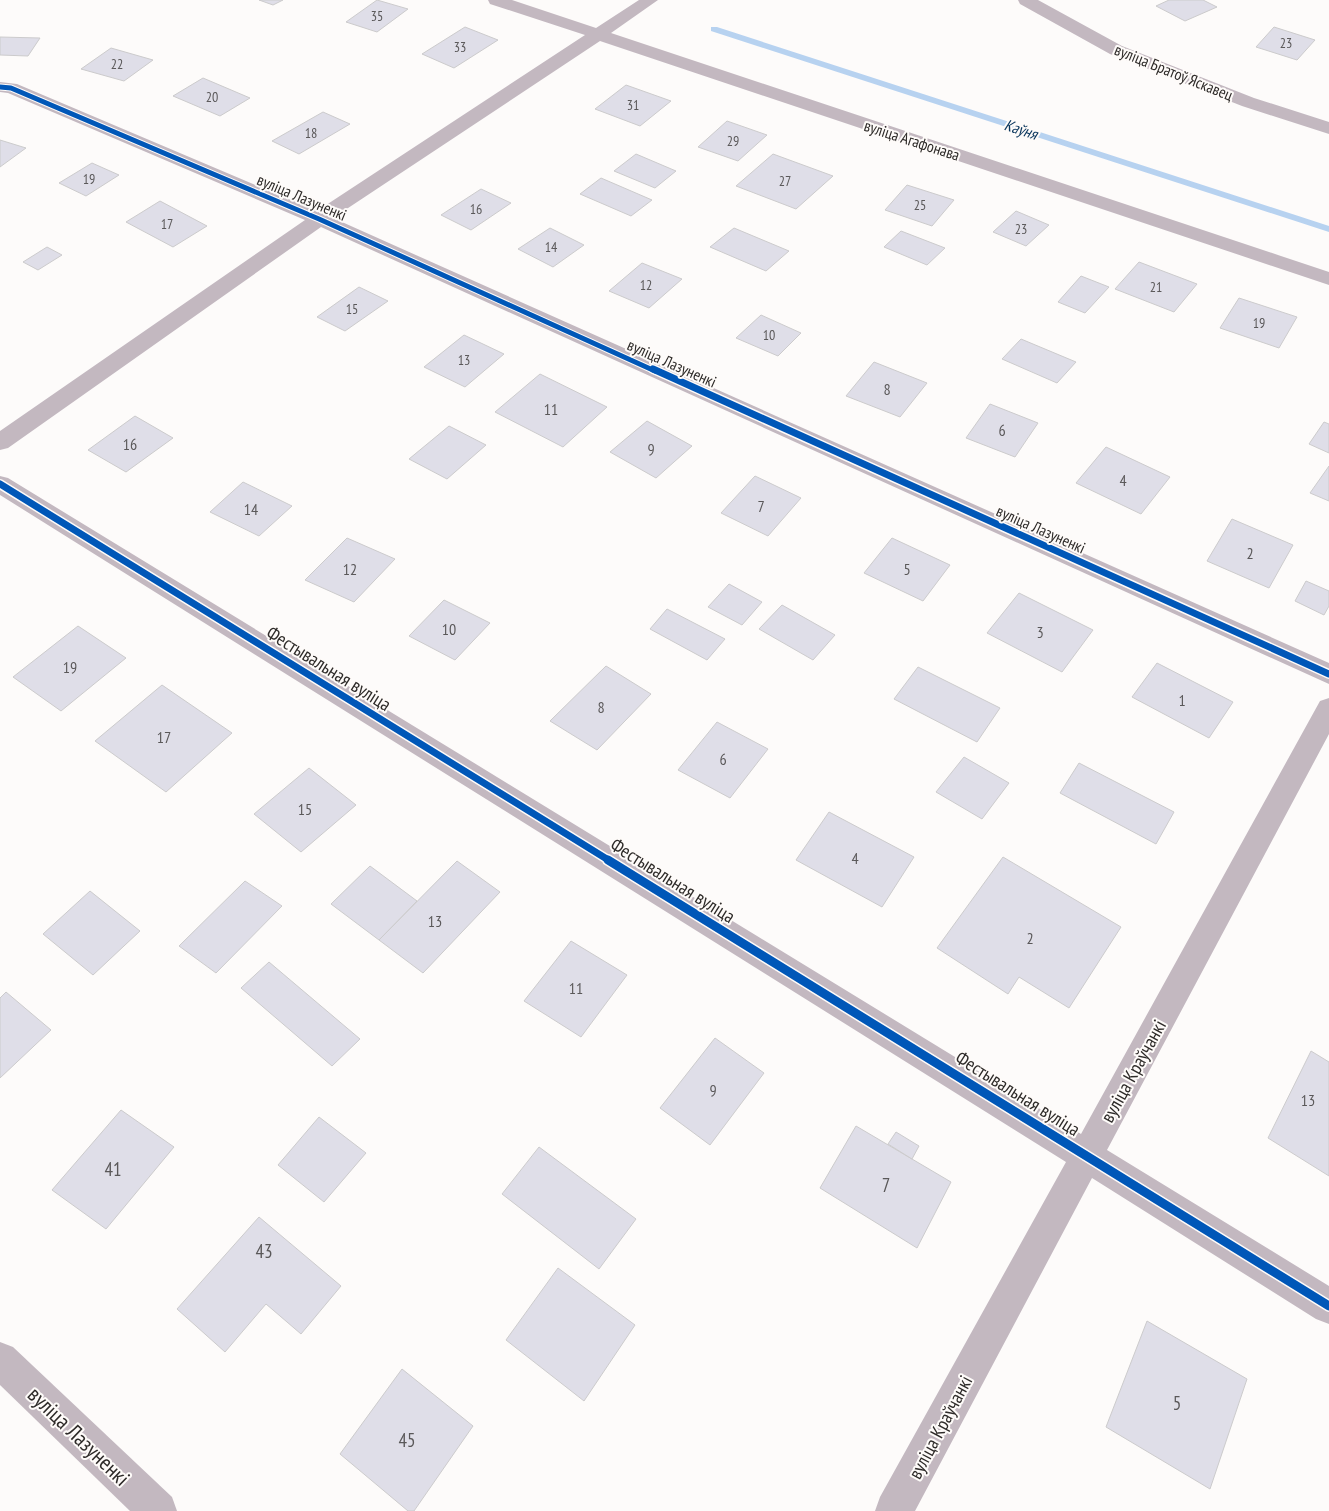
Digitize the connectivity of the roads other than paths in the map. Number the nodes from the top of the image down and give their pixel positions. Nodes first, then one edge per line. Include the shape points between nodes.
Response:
1 (496, 0) edge
2 (650, 0) edge
3 (1026, 0) edge
4 (599, 35) junction
5 (0, 87) edge
6 (1329, 128) edge
7 (319, 219) junction
8 (1329, 278) edge
9 (0, 442) edge
10 (0, 484) edge
11 (1329, 674) edge
12 (1329, 709) edge
13 (1087, 1155) junction
14 (1329, 1306) edge
15 (0, 1360) edge
16 (158, 1511) edge
17 (894, 1511) edge

1 - 4 street, вуліца Агафонава
2 - 4 street
3 - 6 street, вуліца Братоў Яскавец via 1116,50 1248,102
4 - 7 street
4 - 8 street, вуліца Агафонава
5 - 7 street, вуліца Лазуненкі via 11,88
7 - 9 street
7 - 11 street, вуліца Лазуненкі
10 - 13 street, Фестывальная вуліца
12 - 13 street, вуліца Краўчанкі
13 - 14 street, Фестывальная вуліца
13 - 17 street, вуліца Краўчанкі
15 - 16 street, вуліца Лазуненкі

